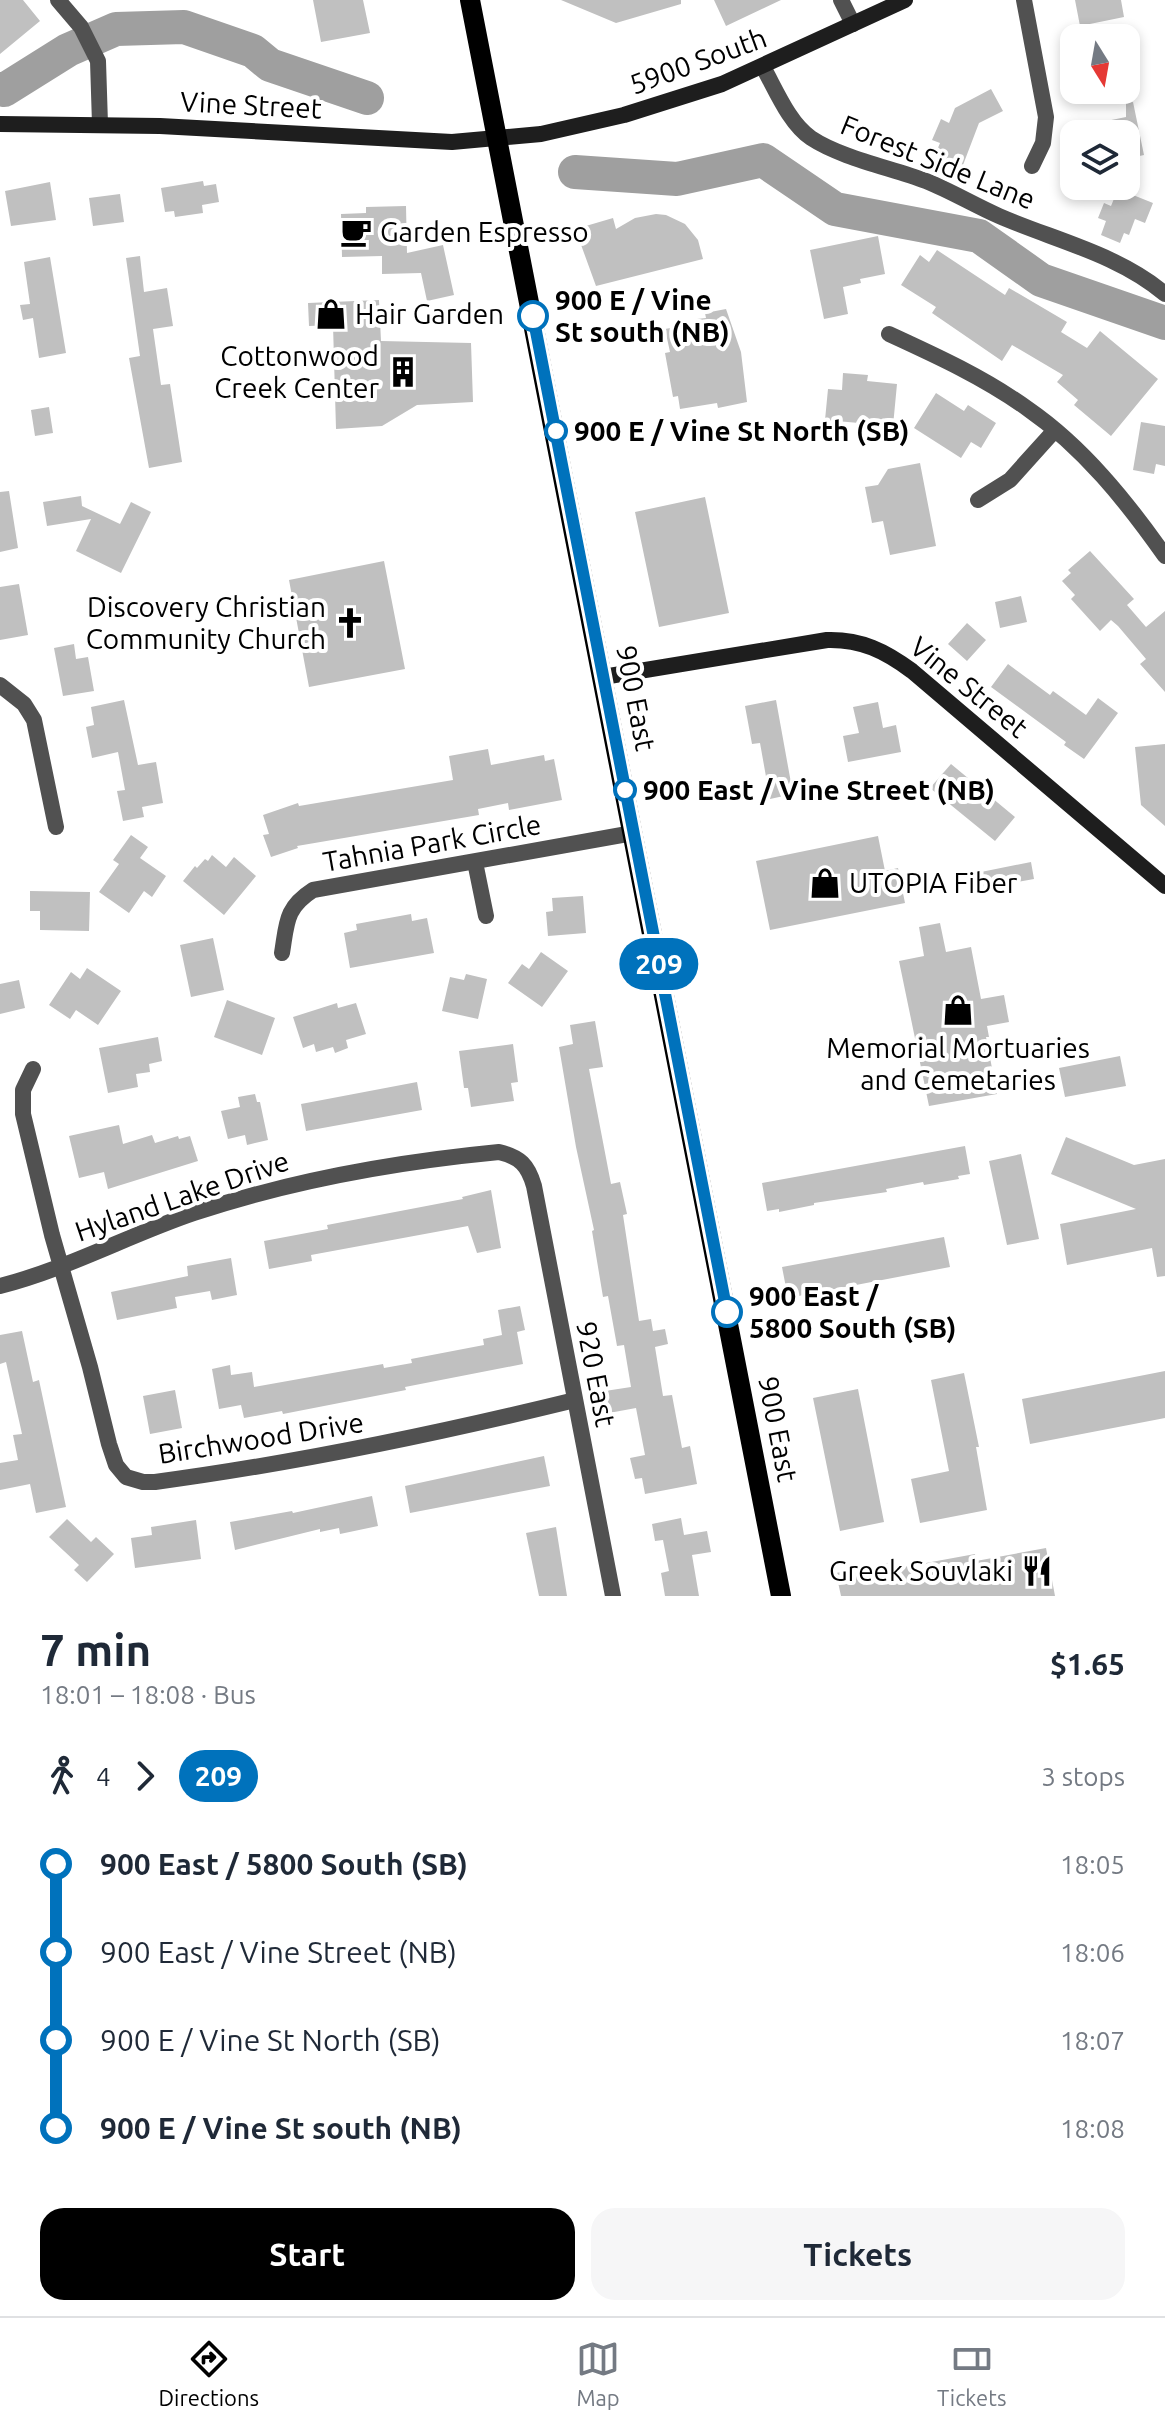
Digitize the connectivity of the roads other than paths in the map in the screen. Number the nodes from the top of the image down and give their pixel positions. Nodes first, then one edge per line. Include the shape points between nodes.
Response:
1 (58, 0) edge
2 (470, 0) edge
3 (841, 0) edge
4 (905, 0) edge
5 (1024, 0) edge
6 (853, 24) junction
7 (763, 67) junction
8 (0, 124) edge
9 (100, 124) junction
10 (499, 140) junction
11 (1032, 166) dead end
12 (1165, 294) edge
13 (889, 334) dead end
14 (1055, 430) junction
15 (978, 500) dead end
16 (1159, 533) edge
17 (1165, 556) edge
18 (603, 677) junction
19 (0, 685) edge
20 (56, 827) dead end
21 (633, 833) junction
22 (475, 862) junction
23 (1165, 886) edge
24 (486, 916) dead end
25 (282, 953) dead end
26 (33, 1069) dead end
27 (524, 1163) joint
28 (62, 1266) junction
29 (0, 1286) edge
30 (575, 1400) junction
31 (613, 1596) edge
32 (781, 1596) edge

1 - 9 street via 81,27 96,57
2 - 10 main road, 900 East
3 - 6 street
4 - 6 street, 5900 South
5 - 11 street via 1046,117 1043,143
6 - 7 street, 5900 South
7 - 10 street, 5900 South via 624,115
7 - 12 street, Forest Side Lane via 810,138 1085,248
8 - 9 street, Vine Street
9 - 10 street, Vine Street
10 - 18 main road, 900 East
13 - 14 street via 979,378
14 - 15 street via 1010,480
14 - 16 street
16 - 17 street
18 - 21 main road, 900 East
18 - 23 street, Vine Street via 827,640 876,647 912,671
19 - 20 street via 34,720
21 - 22 street, Tahnia Park Circle
21 - 32 main road, 900 East
22 - 24 street
22 - 25 street, Tahnia Park Circle via 313,890 289,913
26 - 28 street, Birchwood Drive via 23,1090 23,1114
27 - 28 street, Hyland Lake Drive via 499,1152 484,1153 288,1184 194,1213
27 - 30 street, 920 East via 534,1186
28 - 29 street, Hyland Lake Drive
28 - 30 street, Birchwood Drive via 116,1465 135,1480 182,1478 343,1453
30 - 31 street, 920 East

